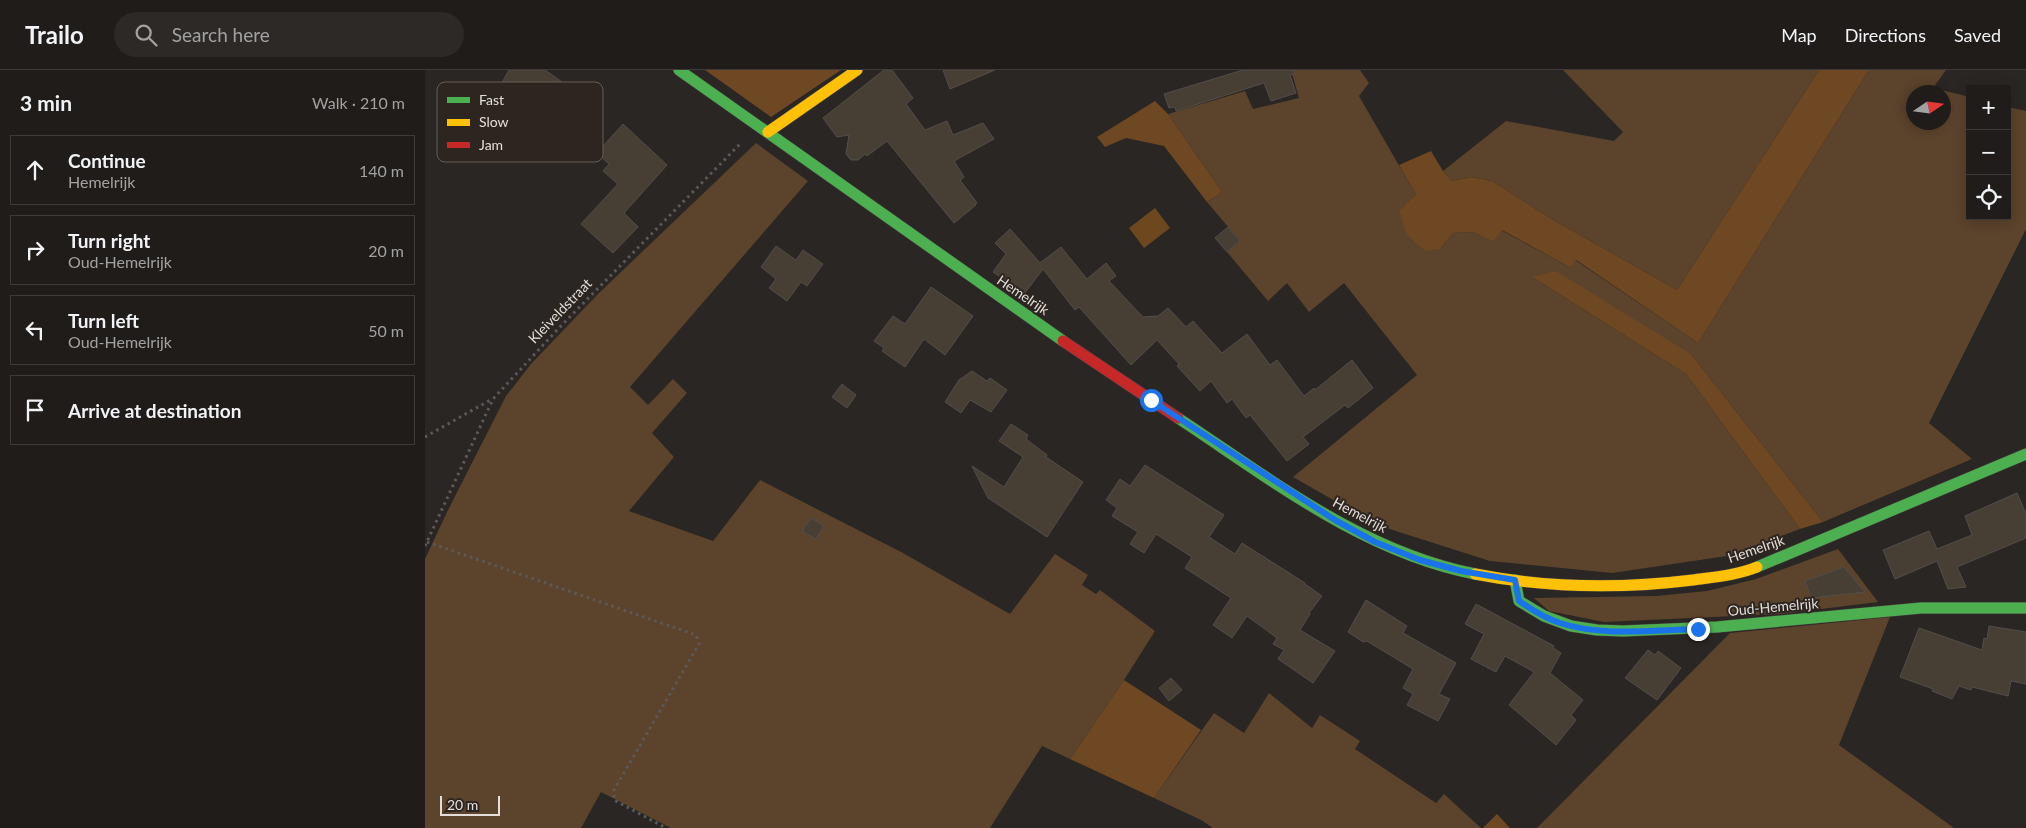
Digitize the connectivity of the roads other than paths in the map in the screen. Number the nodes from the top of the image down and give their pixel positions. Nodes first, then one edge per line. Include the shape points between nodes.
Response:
1 (679, 70) edge
2 (857, 70) edge
3 (763, 129) junction
4 (2026, 454) edge
5 (1515, 580) junction
6 (2026, 608) edge

1 - 3 street, Hemelrijk
2 - 3 street
3 - 5 street, Hemelrijk via 1159,406 1335,520 1375,542 1420,560
4 - 5 street, Hemelrijk via 1749,570 1705,580 1664,584 1581,586
5 - 6 street, Oud-Hemelrijk via 1519,601 1540,615 1581,628 1623,631 1772,624 1888,610 1978,606

